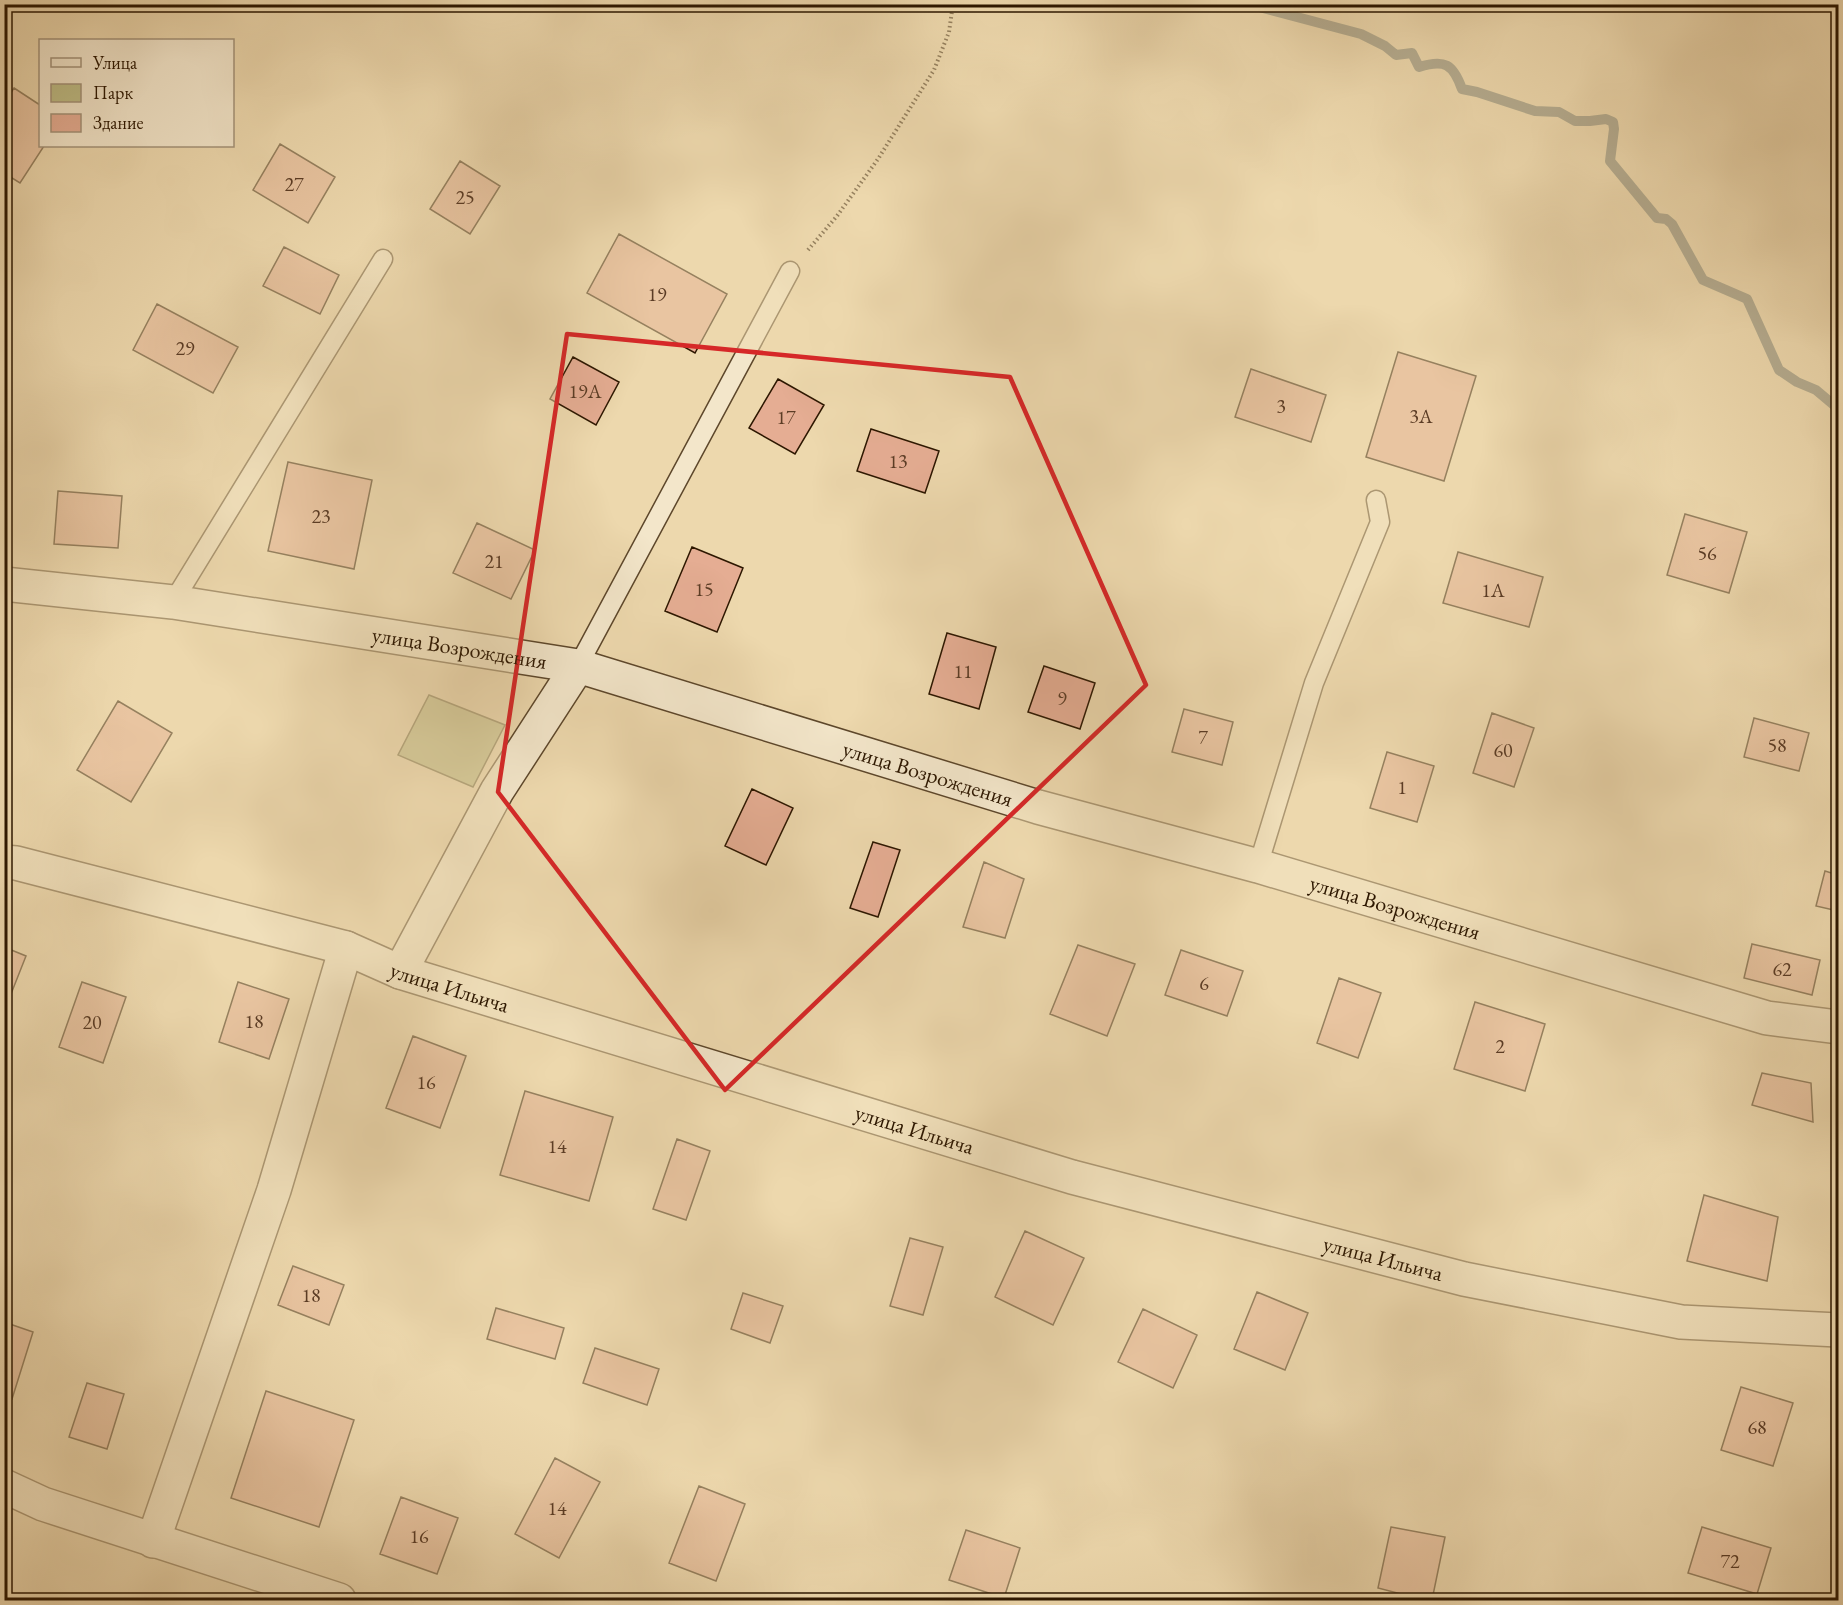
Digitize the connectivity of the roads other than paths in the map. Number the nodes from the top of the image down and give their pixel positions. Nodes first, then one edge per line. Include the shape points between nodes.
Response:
1 (383, 259) dead end
2 (790, 272) road end
3 (1376, 500) dead end
4 (4, 584) edge
5 (173, 602) junction
6 (578, 666) junction
7 (4, 862) edge
8 (1258, 866) junction
9 (346, 948) junction
10 (400, 972) junction
11 (1839, 1027) edge
12 (1839, 1330) edge
13 (4, 1486) edge
14 (153, 1541) junction
15 (339, 1600) edge

1 - 5 lane
2 - 6 lane
3 - 8 lane via 1380,522 1314,683
4 - 5 street, улица Возрождения
5 - 6 street, улица Возрождения
6 - 8 street, улица Возрождения via 1038,807
6 - 10 street via 496,790
7 - 9 street, улица Ильича
8 - 11 street, улица Возрождения via 1767,1018
9 - 10 street, улица Ильича
9 - 14 street via 274,1191
10 - 12 street, улица Ильича via 1072,1177 1464,1279 1681,1322
13 - 14 street via 43,1504
14 - 15 street

